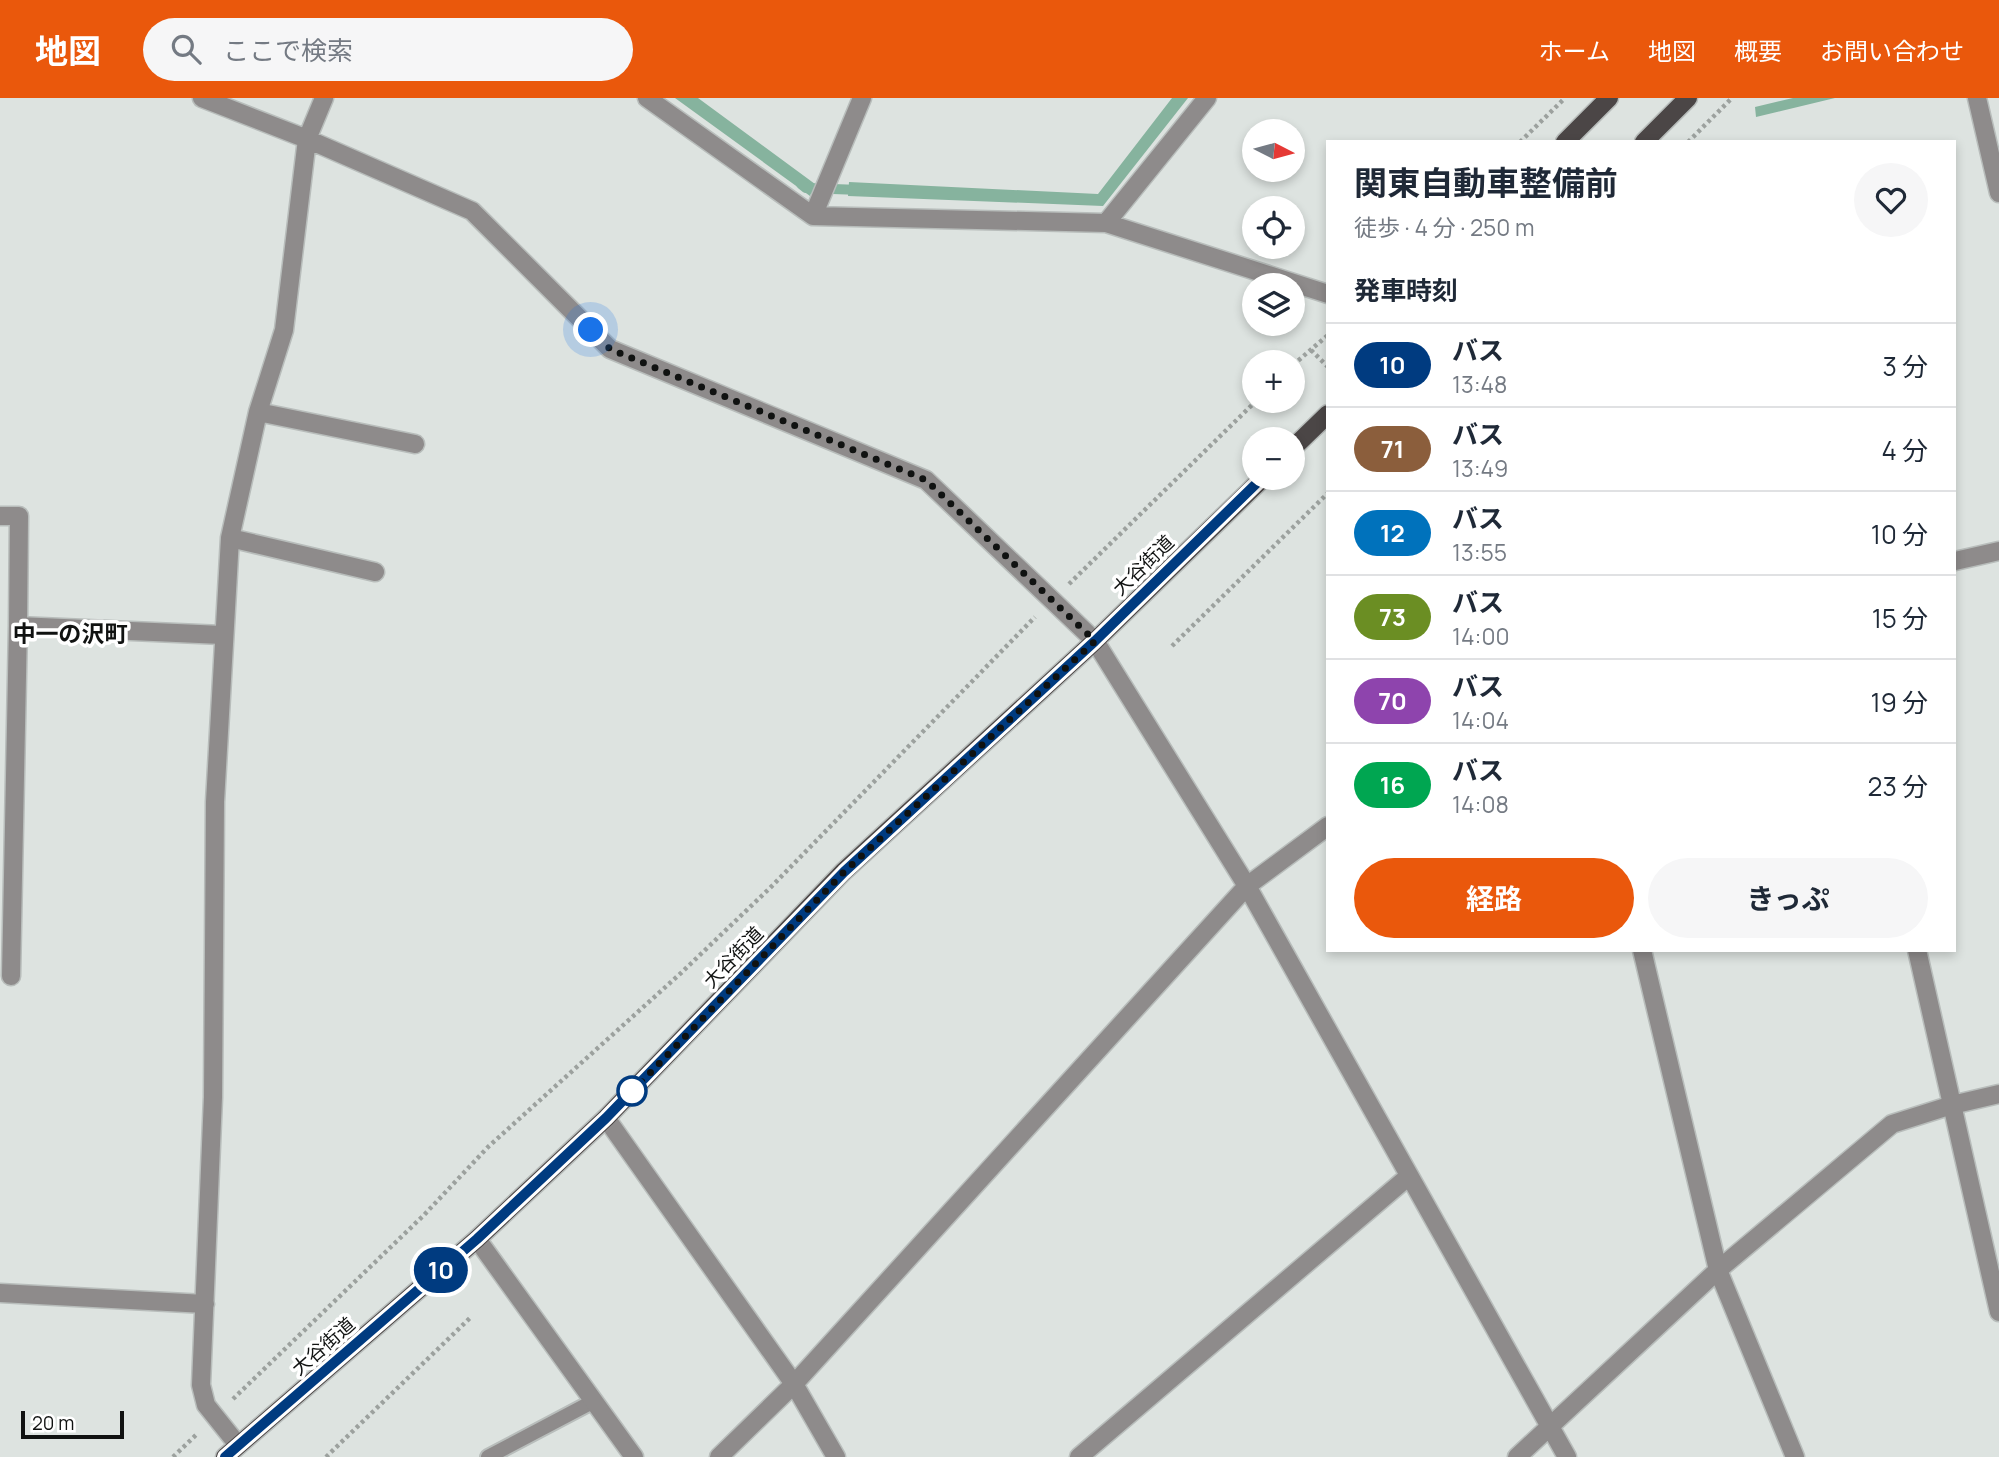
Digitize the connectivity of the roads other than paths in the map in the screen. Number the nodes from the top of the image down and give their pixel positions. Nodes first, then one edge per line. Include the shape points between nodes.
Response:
1 (202, 98) edge
2 (324, 98) edge
3 (648, 98) edge
4 (862, 98) edge
5 (1207, 98) edge
6 (1609, 98) edge
7 (1688, 98) edge
8 (1977, 98) edge
9 (307, 139) junction
10 (1567, 140) edge
11 (1646, 140) edge
12 (1999, 193) edge
13 (813, 216) junction
14 (1106, 223) junction
15 (1326, 292) edge
16 (258, 412) junction
17 (1326, 416) edge
18 (1305, 436) edge
19 (415, 444) dead end
20 (1251, 490) edge
21 (0, 516) edge
22 (230, 538) junction
23 (1999, 551) edge
24 (1956, 561) edge
25 (375, 572) dead end
26 (18, 626) junction
27 (222, 635) junction
28 (1095, 641) junction
29 (1326, 827) edge
30 (1247, 886) junction
31 (1642, 952) edge
32 (1917, 952) edge
33 (10, 976) dead end
34 (1999, 1094) edge
35 (1952, 1105) junction
36 (606, 1118) junction
37 (1409, 1176) junction
38 (477, 1239) junction
39 (1717, 1270) junction
40 (0, 1293) edge
41 (205, 1304) junction
42 (1999, 1312) edge
43 (794, 1384) junction
44 (594, 1401) junction
45 (1549, 1427) junction
46 (232, 1451) edge
47 (488, 1457) edge
48 (634, 1457) edge
49 (719, 1457) edge
50 (836, 1457) edge
51 (1079, 1457) edge
52 (1517, 1457) edge
53 (1567, 1457) edge
54 (1795, 1457) edge

1 - 9 street
2 - 9 street
3 - 13 street
4 - 13 street
5 - 14 street
6 - 10 main road
7 - 11 main road
8 - 12 street
9 - 16 street via 284,330
9 - 28 street via 472,211 610,349 926,480
13 - 14 street
14 - 15 street
16 - 19 street
16 - 22 street
17 - 18 main road
20 - 28 main road, 大谷街道
21 - 26 street via 19,516
22 - 25 street
22 - 27 street
23 - 24 street
26 - 27 street
26 - 33 street
27 - 41 street
28 - 30 street
28 - 36 main road, 大谷街道 via 844,872
29 - 30 street
30 - 37 street
30 - 43 street
31 - 39 street
32 - 35 street
34 - 35 street
35 - 39 street via 1892,1124
35 - 42 street
36 - 38 main road, 大谷街道
36 - 43 street
37 - 45 street
37 - 51 street
38 - 44 street
38 - 46 main road, 大谷街道
39 - 45 street
39 - 54 street
40 - 41 street
41 - 46 street via 201,1385 206,1405
43 - 49 street
43 - 50 street
44 - 47 lane
44 - 48 street
45 - 52 street
45 - 53 street

